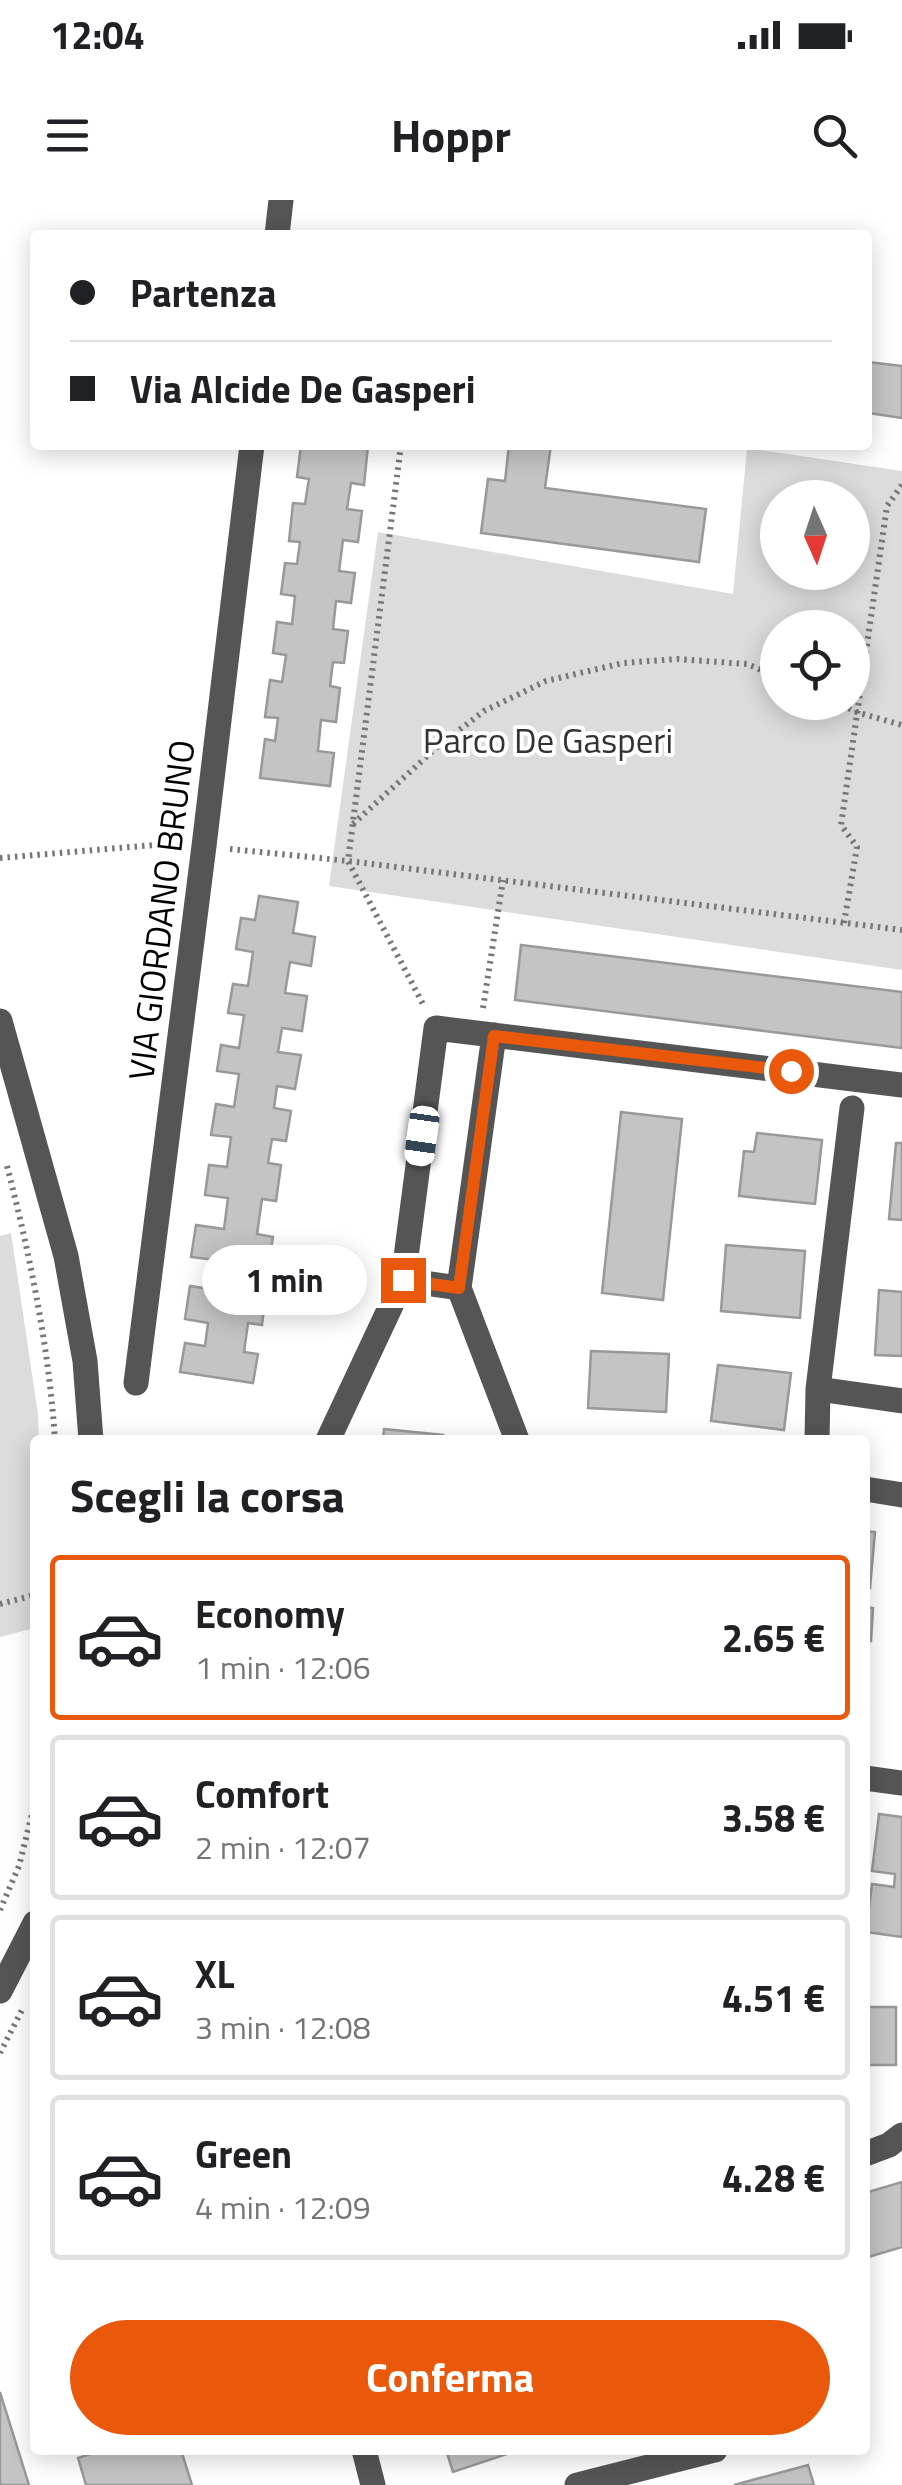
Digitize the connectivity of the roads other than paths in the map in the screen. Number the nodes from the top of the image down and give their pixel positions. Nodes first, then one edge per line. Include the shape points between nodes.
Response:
1 (281, 200) edge
2 (278, 230) edge
3 (251, 450) edge
4 (0, 1020) edge
5 (486, 1034) junction
6 (902, 1084) edge
7 (852, 1108) dead end
8 (403, 1280) junction
9 (459, 1288) junction
10 (136, 1383) dead end
11 (818, 1390) junction
12 (902, 1401) edge
13 (91, 1435) edge
14 (330, 1435) edge
15 (514, 1435) edge
16 (818, 1435) edge
17 (870, 1490) edge
18 (902, 1495) edge
19 (870, 1779) edge
20 (902, 1784) edge
21 (30, 1933) edge
22 (0, 1991) edge
23 (902, 2135) edge
24 (870, 2152) edge
25 (365, 2455) edge
26 (695, 2455) edge
27 (373, 2485) edge
28 (577, 2485) edge

1 - 2 street
3 - 10 street, VIA GIORDANO BRUNO
4 - 13 street via 66,1256
5 - 6 street
5 - 8 street via 436,1028
5 - 9 street
7 - 11 street
8 - 9 street
8 - 14 street
9 - 15 street
11 - 12 street
11 - 16 street
17 - 18 street
19 - 20 street
21 - 22 street
23 - 24 street
25 - 27 street
26 - 28 street

